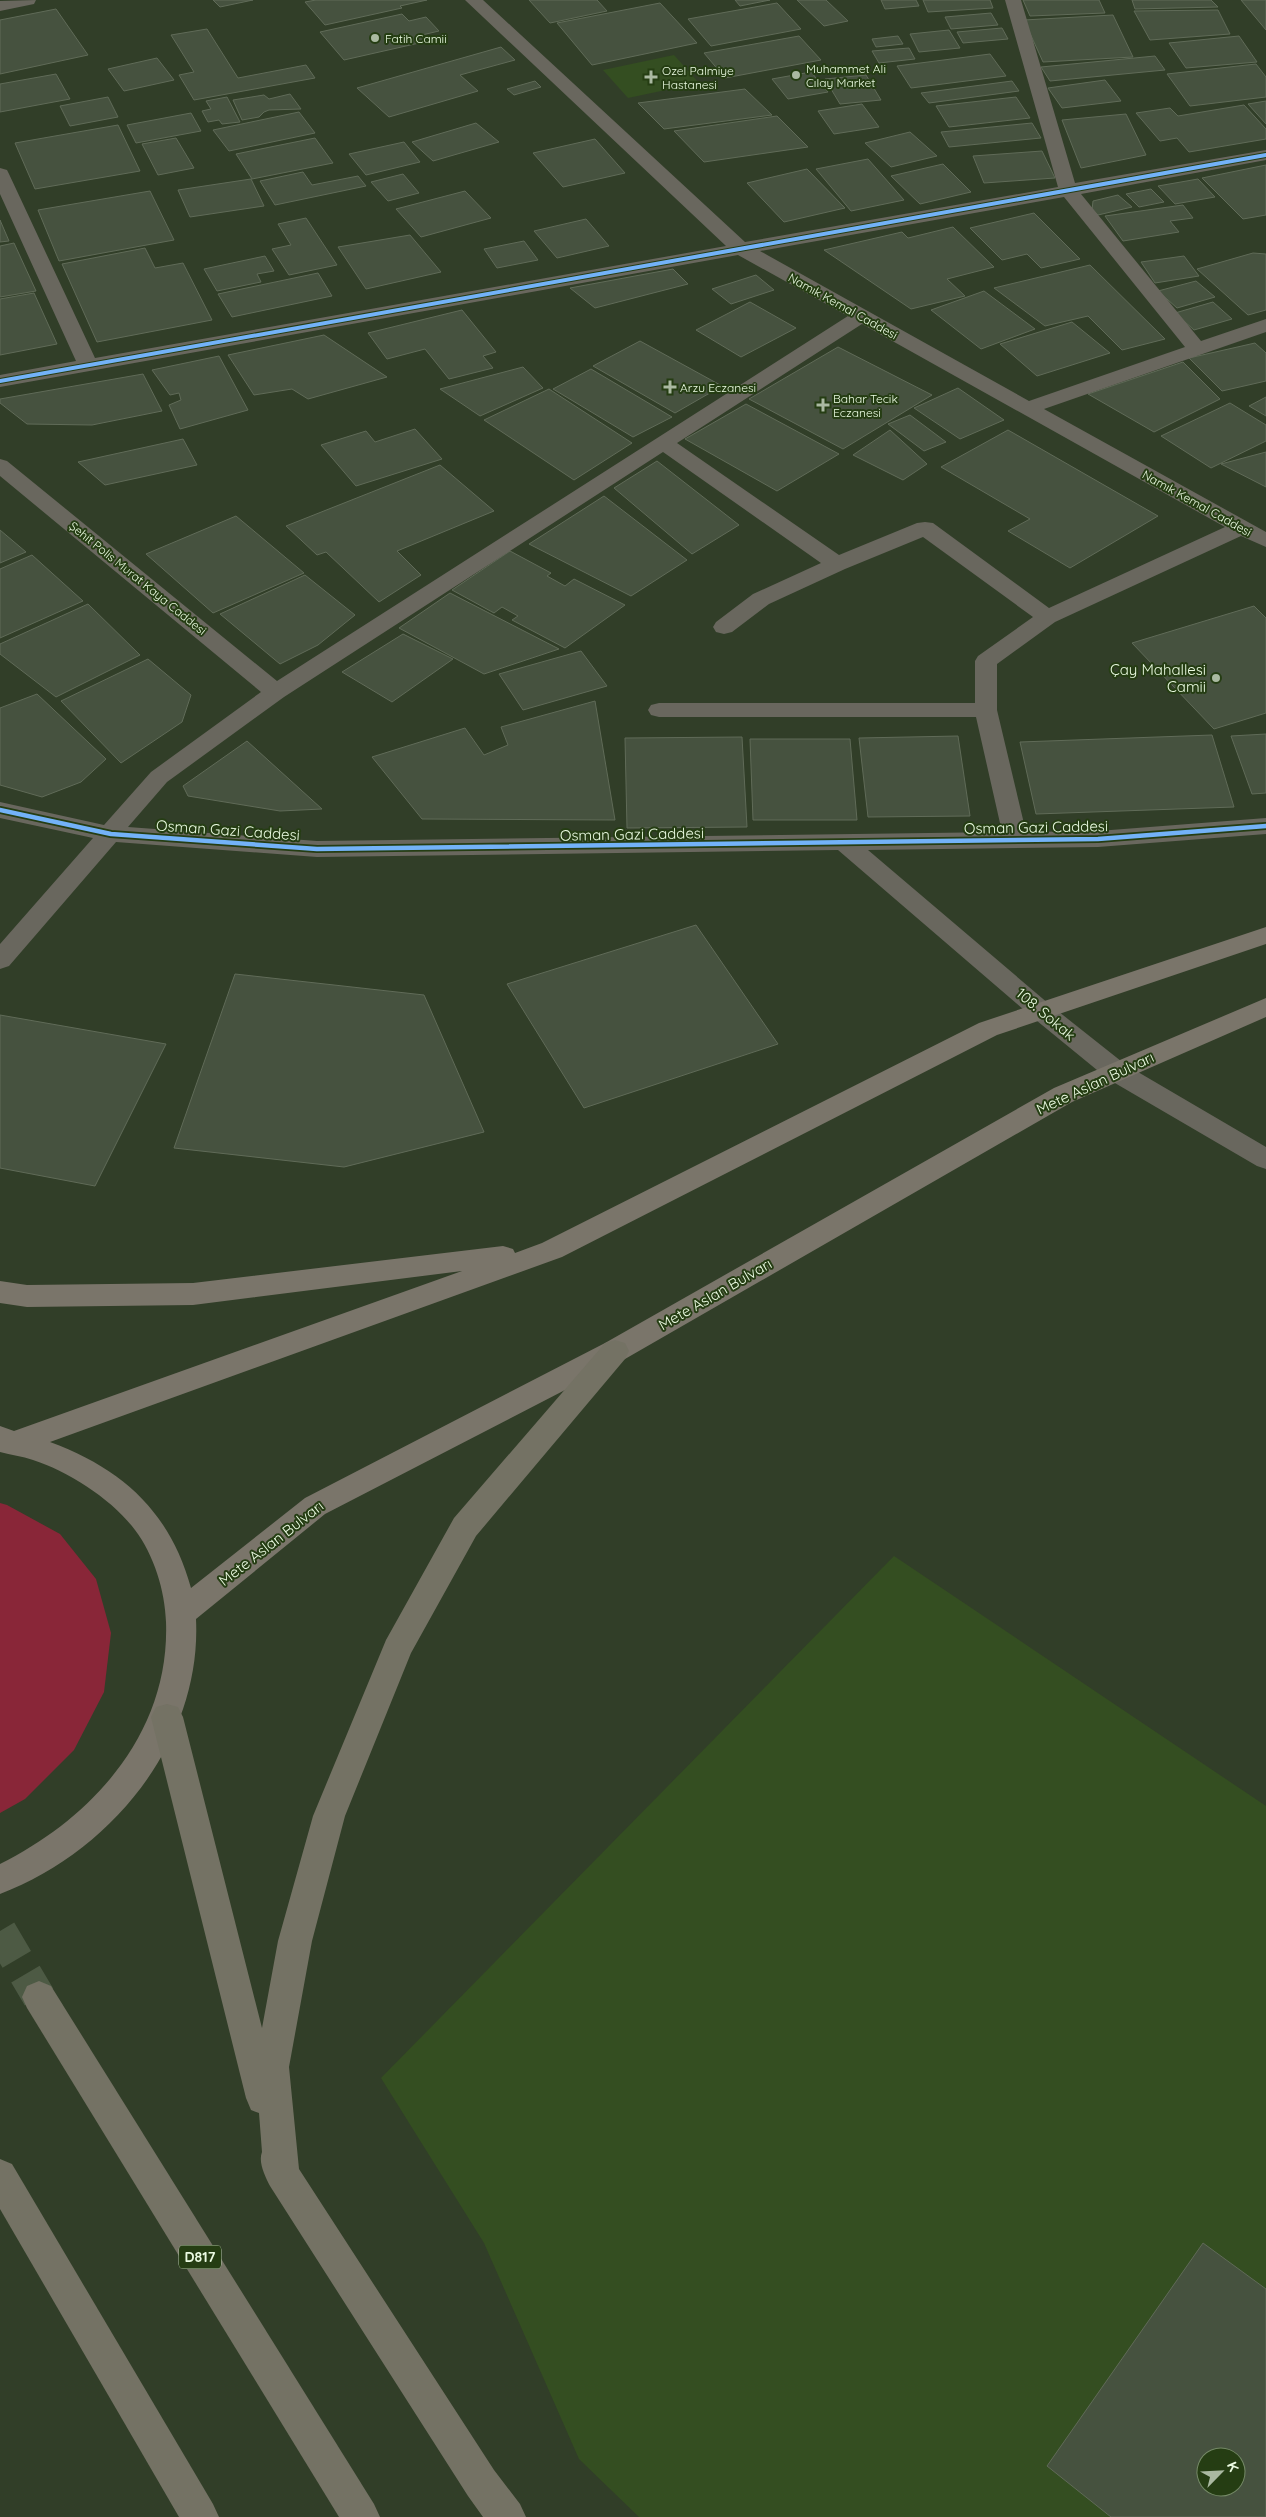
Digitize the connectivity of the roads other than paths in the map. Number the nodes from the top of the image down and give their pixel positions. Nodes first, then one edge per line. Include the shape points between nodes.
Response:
1 (28, 0) edge
2 (473, 0) edge
3 (1013, 0) edge
4 (0, 6) edge
5 (1266, 154) edge
6 (0, 174) edge
7 (1068, 190) junction
8 (740, 248) junction
9 (861, 316) junction
10 (1266, 325) edge
11 (1197, 349) junction
12 (88, 365) junction
13 (0, 381) edge
14 (1027, 408) junction
15 (663, 443) junction
16 (0, 465) edge
17 (1242, 527) junction
18 (1266, 541) edge
19 (837, 564) junction
20 (1047, 617) junction
21 (724, 627) dead end
22 (276, 692) junction
23 (658, 710) dead end
24 (986, 710) junction
25 (0, 810) edge
26 (1266, 826) edge
27 (111, 834) junction
28 (1016, 840) junction
29 (845, 843) junction
30 (1266, 935) edge
31 (0, 960) edge
32 (1266, 1007) edge
33 (1040, 1010) junction
34 (1117, 1072) junction
35 (1266, 1159) edge
36 (552, 1250) junction
37 (0, 1292) edge
38 (615, 1351) junction
39 (5, 1441) edge
40 (183, 1612) junction
41 (167, 1717) junction
42 (0, 1879) edge
43 (39, 1996) tunnel mouth
44 (282, 2174) junction
45 (0, 2176) edge
46 (200, 2517) edge
47 (362, 2517) edge
48 (507, 2517) edge

1 - 4 street
2 - 8 street, Namık Kemal Caddesi
3 - 7 street
5 - 7 street
6 - 12 street
7 - 8 street
7 - 11 street
8 - 9 street, Namık Kemal Caddesi
8 - 12 street
9 - 14 street, Namık Kemal Caddesi
9 - 15 street
10 - 11 street
11 - 14 street
12 - 13 street
14 - 17 street, Namık Kemal Caddesi
15 - 19 street
15 - 22 street
16 - 22 street, Şehit Polis Murat Kaya Caddesi
17 - 18 street, Namık Kemal Caddesi
17 - 20 street
19 - 20 street via 925,528
19 - 21 street via 761,599
20 - 24 street via 986,661
22 - 27 street via 159,777
23 - 24 street
24 - 28 street
25 - 27 street, Osman Gazi Caddesi
26 - 28 street, Osman Gazi Caddesi via 1098,839
27 - 29 street, Osman Gazi Caddesi via 317,849
27 - 31 street
28 - 29 street, Osman Gazi Caddesi
29 - 33 street, 108. Sokak
30 - 33 main road
32 - 34 main road, Mete Aslan Bulvarı
33 - 34 street, 108. Sokak
33 - 36 main road via 988,1029
34 - 35 street, 108. Sokak
34 - 38 main road, Mete Aslan Bulvarı via 1063,1095
36 - 37 main road via 193,1294 27,1296
36 - 39 main road
38 - 40 main road, Mete Aslan Bulvarı via 315,1506
38 - 44 highway via 465,1527 397,1649 329,1816 295,1941 272,2067
39 - 40 main road via 66,1460 110,1487 146,1522 170,1564
40 - 41 main road via 182,1664
41 - 42 main road via 132,1777 80,1832
41 - 44 highway
43 - 47 highway, D817
44 - 48 highway via 481,2483
45 - 46 highway

